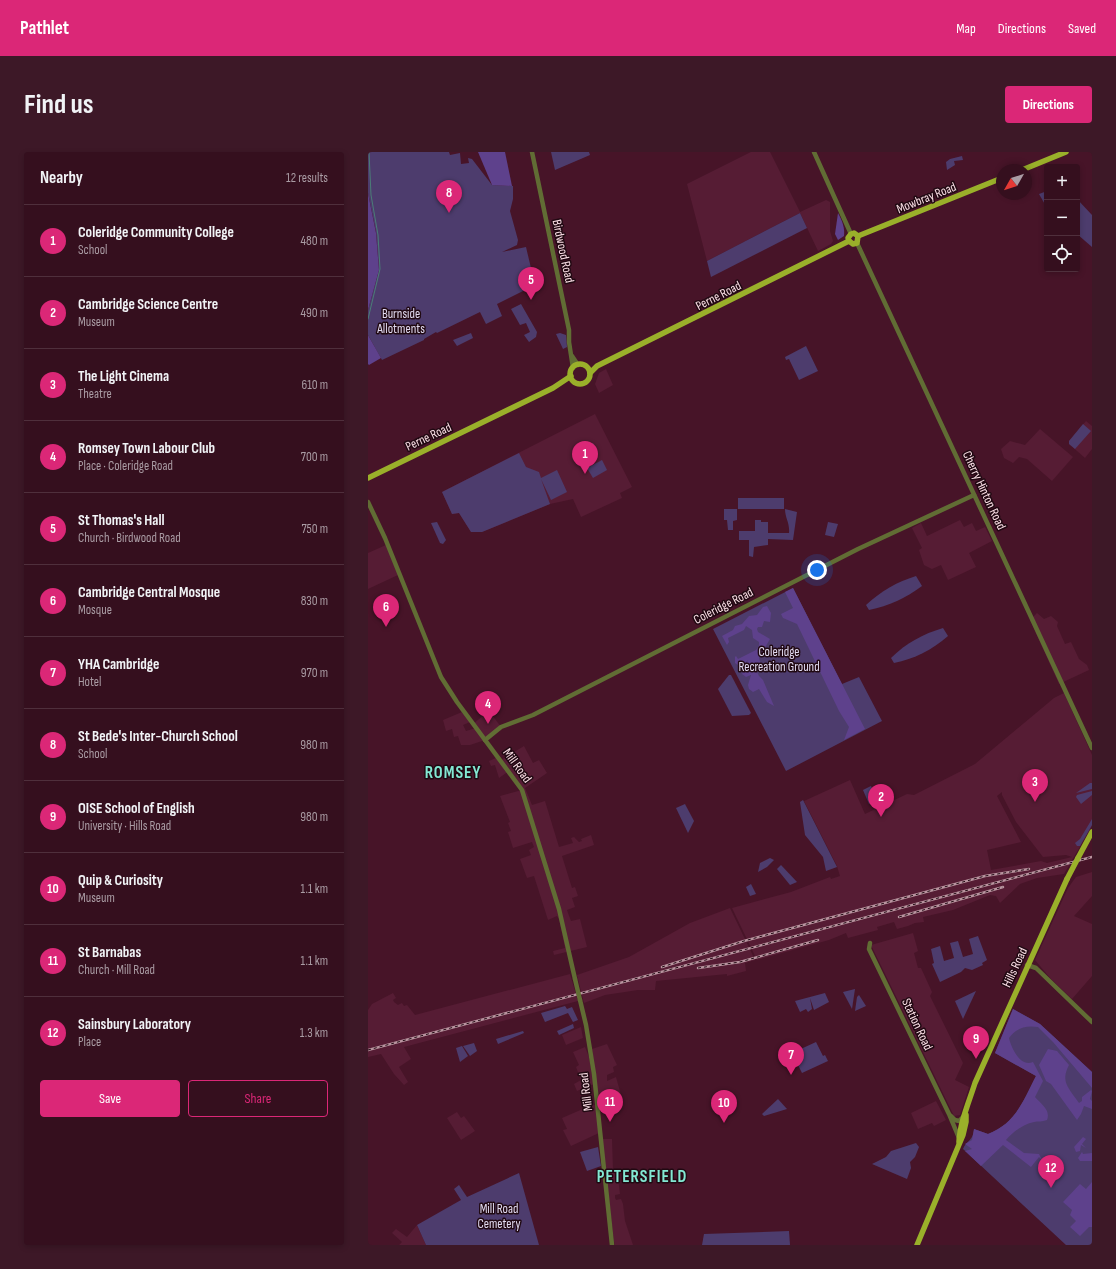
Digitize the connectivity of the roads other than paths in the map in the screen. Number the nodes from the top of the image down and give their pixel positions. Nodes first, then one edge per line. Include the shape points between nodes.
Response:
1 (532, 152) edge
2 (814, 152) edge
3 (1066, 152) edge
4 (1032, 166) edge
5 (996, 180) edge
6 (851, 234) junction
7 (858, 236) junction
8 (849, 241) junction
9 (857, 243) junction
10 (576, 366) junction
11 (589, 370) junction
12 (572, 378) junction
13 (368, 478) edge
14 (974, 495) junction
15 (368, 502) edge
16 (485, 740) junction
17 (1092, 748) edge
18 (1092, 832) edge
19 (870, 943) dead end
20 (1027, 965) junction
21 (1092, 1022) edge
22 (949, 1114) junction
23 (966, 1115) junction
24 (958, 1131) junction
25 (612, 1245) edge
26 (917, 1245) edge

1 - 10 street, Birdwood Road via 569,330 571,355
2 - 6 street
3 - 4 main road
5 - 7 main road, Mowbray Road
6 - 7 main road
6 - 8 main road
7 - 9 main road
8 - 9 main road
8 - 11 main road, Perne Road
9 - 14 street, Cherry Hinton Road
10 - 11 main road, Perne Road via 583,365
10 - 12 main road
11 - 12 main road, Perne Road via 589,379 585,383 579,384
12 - 13 main road, Perne Road
14 - 16 street, Coleridge Road via 871,543 533,715 501,727
14 - 17 street, Cherry Hinton Road
15 - 16 street, Mill Road via 441,677
16 - 25 street, Mill Road, bridge via 515,778 525,796 559,909 586,1025
18 - 20 main road, Hills Road, bridge
19 - 22 street, Station Road via 869,949
20 - 21 street via 1036,968
20 - 23 main road, Hills Road via 974,1083
22 - 23 street via 958,1121
22 - 24 street, Station Road
23 - 24 main road, Hills Road
23 - 24 main road, Hills Road via 966,1128
24 - 26 main road, Hills Road

